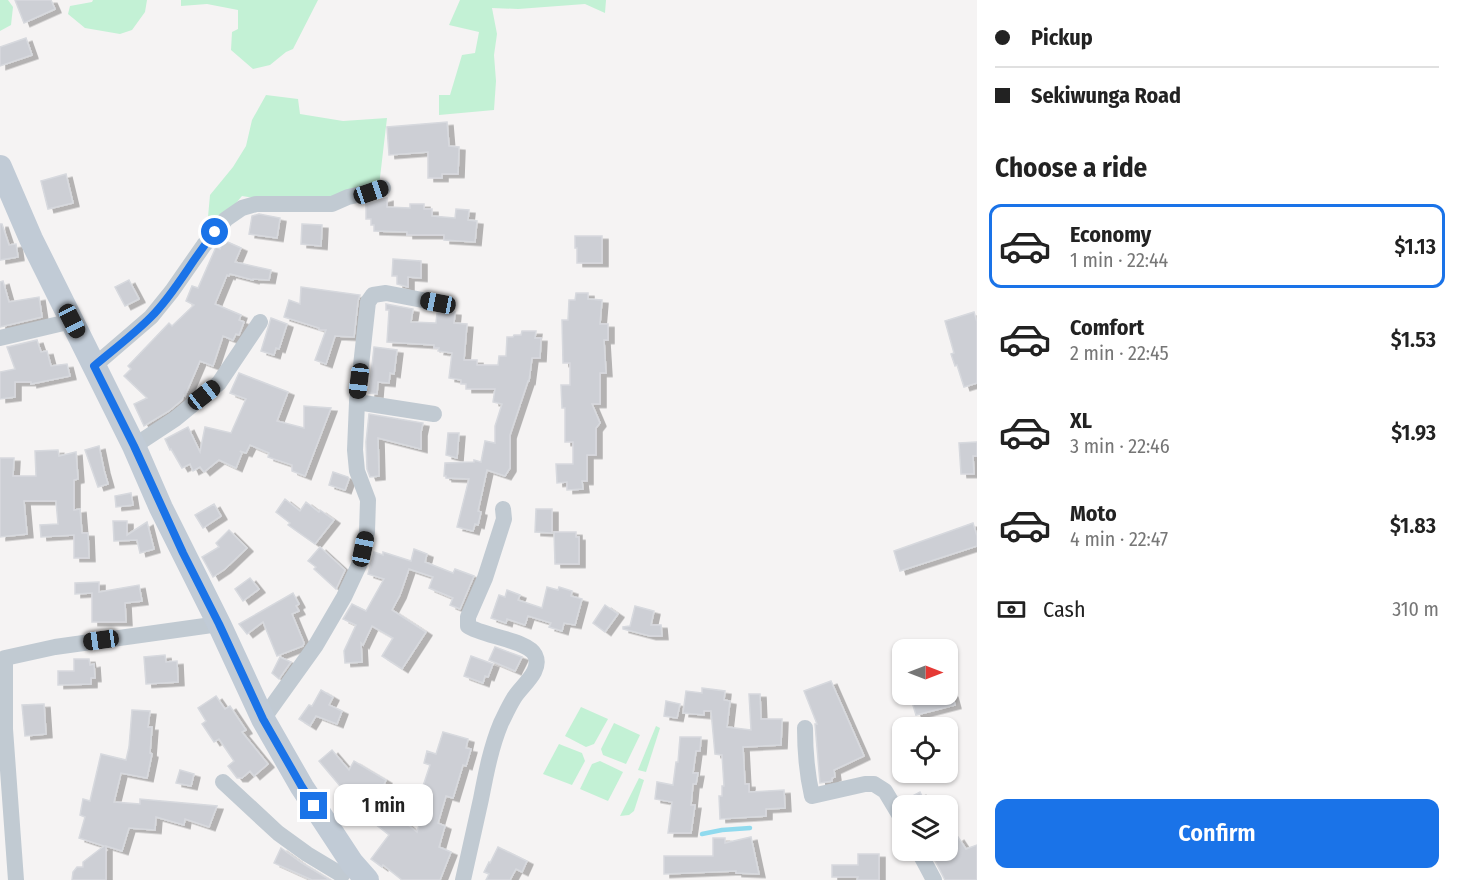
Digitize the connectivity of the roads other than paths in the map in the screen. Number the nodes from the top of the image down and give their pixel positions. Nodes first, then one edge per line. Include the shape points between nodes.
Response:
1 (0, 167) edge
2 (383, 188) dead end
3 (438, 303) dead end
4 (72, 321) junction
5 (260, 322) dead end
6 (0, 338) edge
7 (94, 366) junction
8 (357, 402) junction
9 (434, 414) dead end
10 (134, 446) junction
11 (503, 509) dead end
12 (219, 624) junction
13 (3, 659) edge
14 (263, 719) junction
15 (806, 728) dead end
16 (223, 782) dead end
17 (892, 803) edge
18 (924, 861) edge
19 (350, 875) edge
20 (16, 880) edge
21 (463, 880) edge
22 (934, 880) edge

1 - 4 main road
2 - 7 street via 332,204 256,204 242,208 226,219 204,245 151,317
3 - 8 street via 373,295 368,302
4 - 6 street
4 - 7 main road
5 - 10 street via 219,383
7 - 10 main road
8 - 9 street
8 - 14 street via 357,471 368,500 367,532 359,565 316,645
10 - 12 main road
11 - 21 street via 504,519 468,626 532,650 536,667 502,720 492,747
12 - 13 street via 55,647
12 - 14 main road
13 - 20 street
14 - 19 main road
15 - 17 street via 812,796 874,784 885,791
16 - 19 street via 278,833 307,854
18 - 22 street

